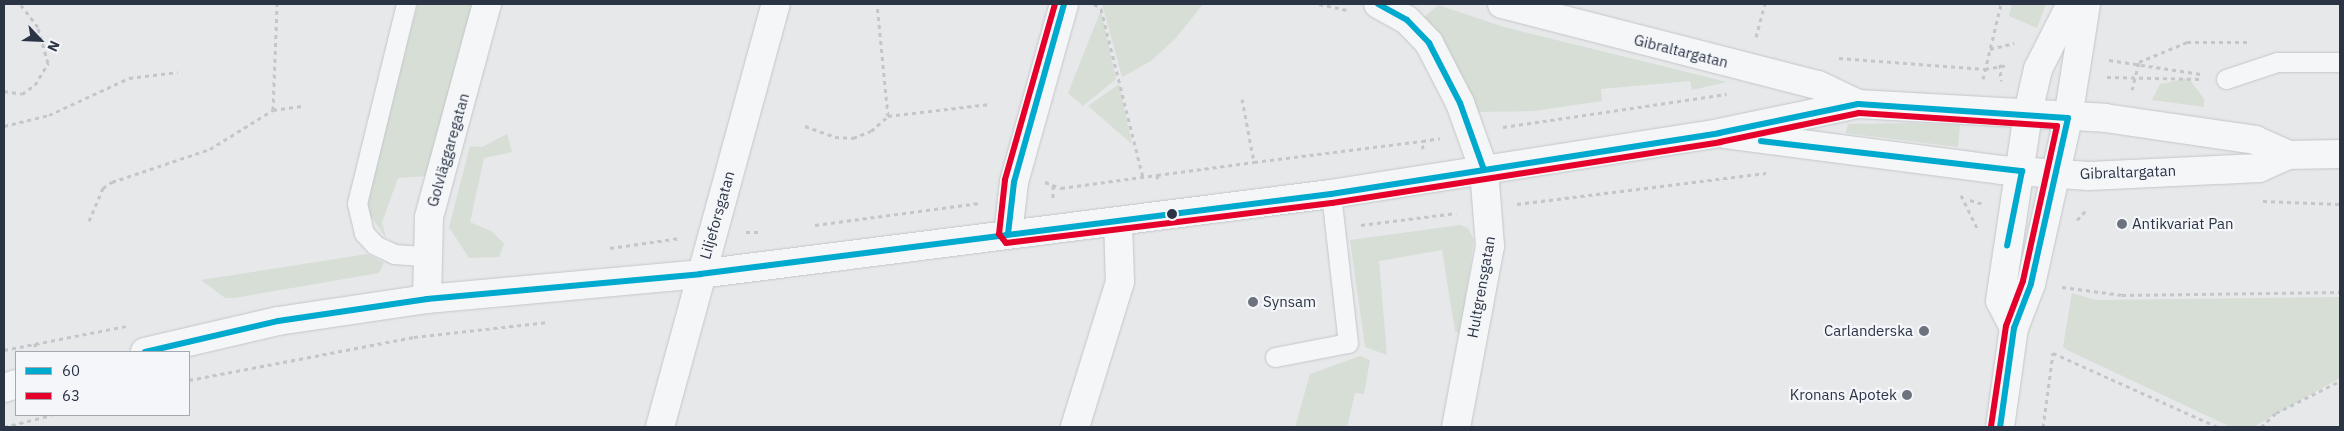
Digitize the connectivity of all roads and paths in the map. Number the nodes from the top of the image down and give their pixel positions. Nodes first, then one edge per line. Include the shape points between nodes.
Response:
1 (20, 4) edge
2 (277, 4) edge
3 (406, 4) edge
4 (487, 4) edge
5 (776, 4) edge
6 (877, 4) edge
7 (1064, 4) edge
8 (1094, 4) edge
9 (1378, 4) edge
10 (1502, 4) edge
11 (1765, 4) edge
12 (2001, 4) edge
13 (2071, 4) edge
14 (2086, 4) edge
15 (1747, 35) dead end
16 (1756, 38) junction
17 (1765, 40) dead end
18 (1829, 56) dead end
19 (2340, 62) edge
20 (1748, 68) junction
21 (178, 72) dead end
22 (2226, 79) dead end
23 (4, 91) edge
24 (1242, 99) dead end
25 (989, 104) dead end
26 (1858, 104) junction
27 (302, 106) dead end
28 (273, 110) junction
29 (2028, 113) junction
30 (888, 116) junction
31 (2068, 118) junction
32 (4, 126) edge
33 (805, 126) dead end
34 (1471, 132) junction
35 (1719, 133) junction
36 (1422, 141) junction
37 (2340, 154) edge
38 (2288, 155) junction
39 (1254, 162) junction
40 (1484, 170) junction
41 (2022, 171) junction
42 (2054, 174) junction
43 (1157, 175) junction
44 (1041, 177) dead end
45 (1143, 177) junction
46 (1426, 179) junction
47 (1158, 180) dead end
48 (1331, 194) junction
49 (1429, 216) dead end
50 (88, 221) dead end
51 (1118, 222) junction
52 (1008, 234) junction
53 (426, 256) junction
54 (700, 274) junction
55 (2054, 285) dead end
56 (2340, 292) edge
57 (427, 298) junction
58 (2014, 328) junction
59 (34, 343) dead end
60 (36, 350) dead end
61 (149, 351) edge
62 (1274, 357) dead end
63 (2340, 381) edge
64 (48, 416) edge
65 (4, 427) edge
66 (660, 427) edge
67 (1075, 427) edge
68 (1456, 427) edge
69 (2000, 427) edge
70 (2043, 427) edge
71 (2218, 427) edge
72 (2261, 427) edge

1 - 23 path via 38,27 48,63 35,85 22,94
2 - 28 path
3 - 53 lane via 357,203 364,232 375,245 394,254
4 - 53 street, Golvläggaregatan via 429,217
5 - 54 street, Liljeforsgatan
6 - 30 path
7 - 52 street via 1014,182
8 - 45 path via 1101,9
9 - 34 street, Hultgrensgatan via 1422,34 1442,64
10 - 20 street, Gibraltargatan
11 - 16 path
12 - 18 path via 1985,69
13 - 29 street via 2038,69
14 - 31 street
15 - 16 path
16 - 17 path
16 - 20 path
19 - 22 lane via 2277,62
20 - 26 street, Gibraltargatan via 1818,84
20 - 34 path via 1740,89 1723,96
21 - 32 path via 128,78 49,115
24 - 39 path
25 - 30 path
26 - 29 street, Gibraltargatan
26 - 35 street, Gibraltargatan
27 - 28 path
28 - 50 path via 210,149 112,182 103,188
29 - 31 street, Gibraltargatan
29 - 41 street
30 - 33 path via 871,131 853,138 835,137
31 - 38 street, Gibraltargatan via 2105,118 2255,140
31 - 42 street
34 - 36 path
34 - 40 street, Hultgrensgatan
35 - 40 street
35 - 41 street, Gibraltargatan
36 - 39 path
36 - 46 path
37 - 38 street, Gibraltargatan
38 - 42 street, Gibraltargatan via 2259,168
39 - 43 path
40 - 46 street
40 - 68 street, Hultgrensgatan via 1490,246
41 - 42 street, Gibraltargatan
41 - 58 street via 2011,212 2000,301
42 - 58 street via 2031,284
43 - 45 path
43 - 47 path
44 - 45 path via 1061,188
46 - 48 street
46 - 49 path
48 - 51 street
48 - 62 lane via 1348,343
51 - 52 street
51 - 67 street via 1120,282
52 - 54 street
53 - 57 street, Golvläggaregatan
54 - 57 street
54 - 66 street, Liljeforsgatan
55 - 56 path via 2122,295
57 - 61 street via 278,321
58 - 69 street
59 - 60 path
63 - 72 path via 2276,413
64 - 65 path
70 - 71 path via 2053,353

